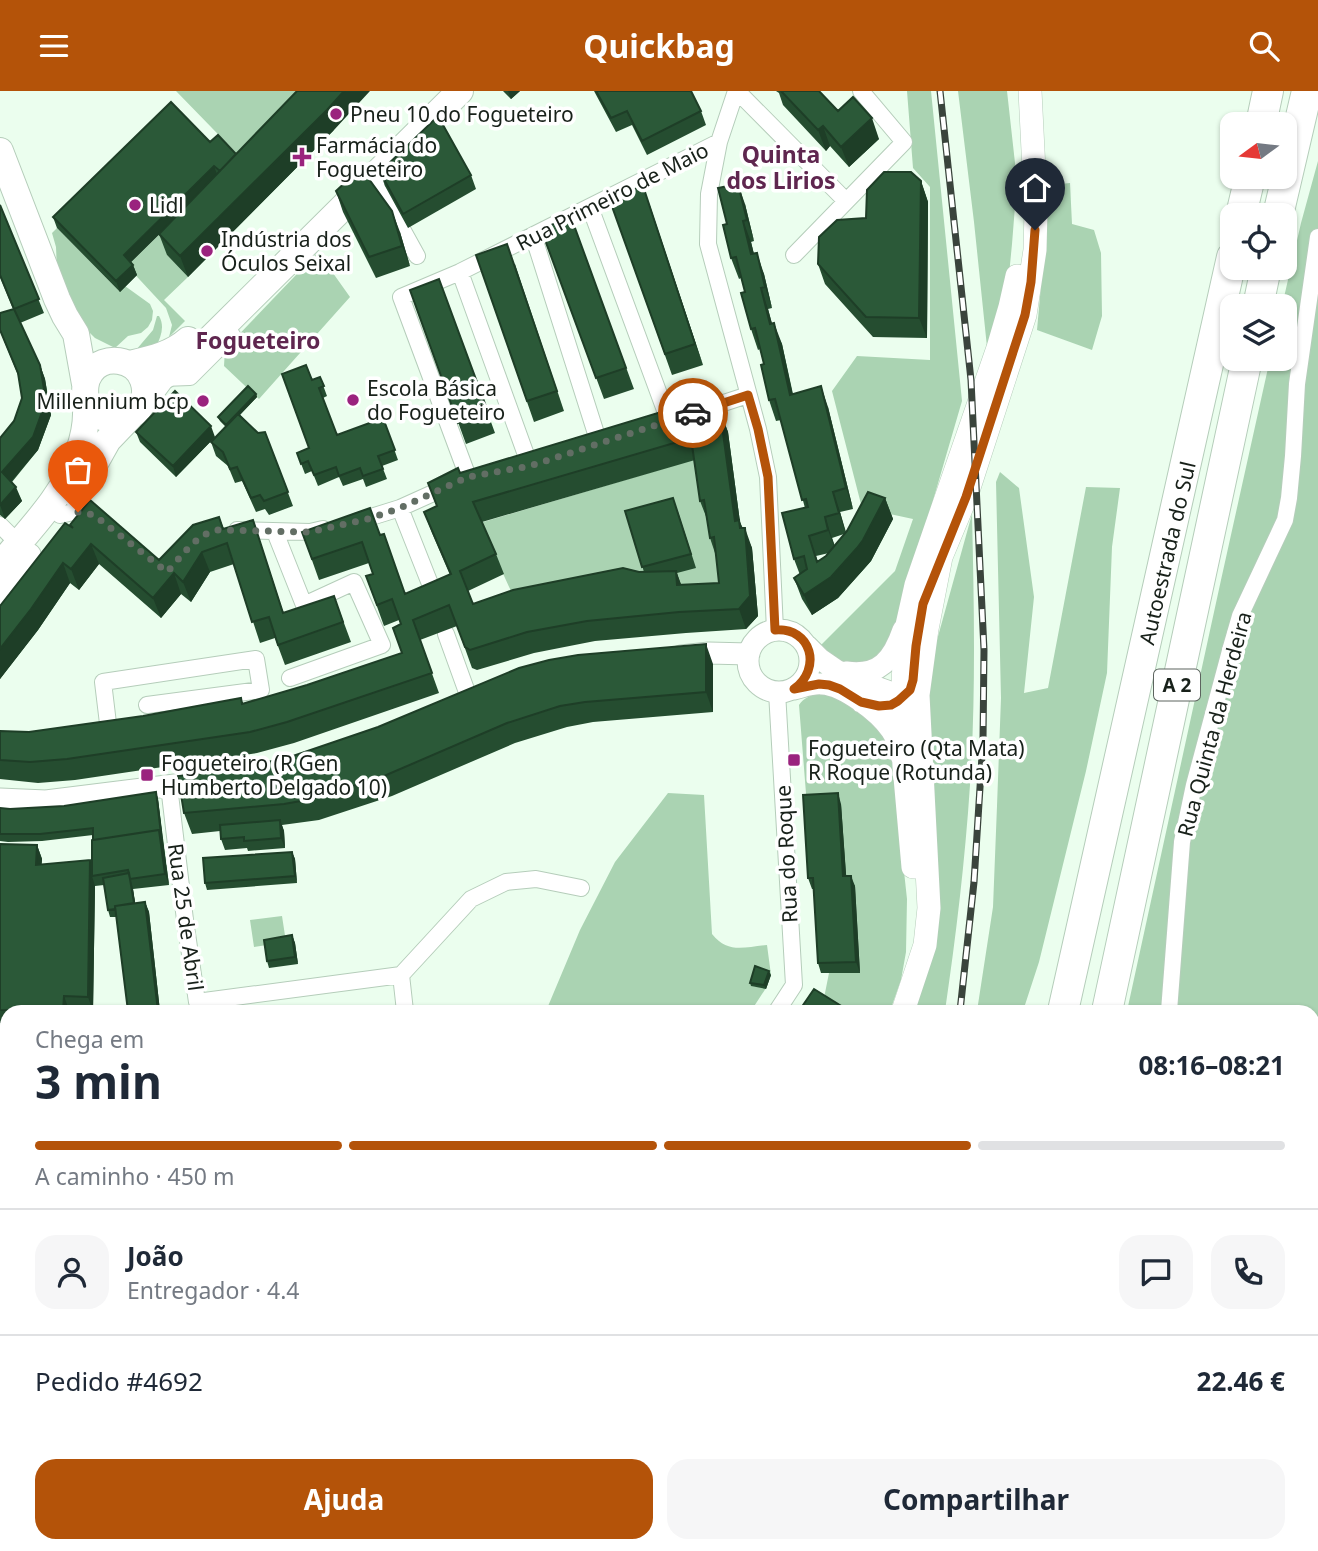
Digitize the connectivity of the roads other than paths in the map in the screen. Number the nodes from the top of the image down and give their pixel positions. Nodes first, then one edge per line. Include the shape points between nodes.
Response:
1 (442, 91) edge
2 (460, 91) edge
3 (473, 91) edge
4 (736, 91) edge
5 (862, 91) edge
6 (1017, 91) edge
7 (1030, 91) edge
8 (1268, 91) edge
9 (1307, 91) edge
10 (1264, 112) edge
11 (719, 142) junction
12 (0, 151) edge
13 (370, 180) junction
14 (846, 201) junction
15 (1281, 203) edge
16 (590, 207) junction
17 (533, 235) junction
18 (1318, 237) edge
19 (794, 255) dead end
20 (417, 256) dead end
21 (460, 272) junction
22 (1227, 280) edge
23 (76, 334) junction
24 (125, 362) junction
25 (1244, 371) edge
26 (85, 392) junction
27 (748, 395) junction
28 (136, 411) junction
29 (599, 443) edge
30 (530, 465) edge
31 (85, 481) junction
32 (400, 508) junction
33 (60, 515) junction
34 (225, 530) edge
35 (275, 532) junction
36 (9, 534) edge
37 (941, 558) junction
38 (0, 565) edge
39 (0, 591) edge
40 (436, 599) edge
41 (911, 608) junction
42 (775, 630) junction
43 (446, 635) dead end
44 (807, 646) junction
45 (749, 655) junction
46 (668, 657) edge
47 (836, 670) junction
48 (290, 678) dead end
49 (492, 688) edge
50 (786, 690) junction
51 (462, 698) joint
52 (901, 698) junction
53 (861, 702) junction
54 (148, 705) dead end
55 (110, 743) edge
56 (904, 766) junction
57 (224, 778) edge
58 (169, 786) junction
59 (0, 799) edge
60 (926, 842) junction
61 (582, 888) dead end
62 (401, 975) junction
63 (404, 1005) edge
64 (781, 1005) edge
65 (903, 1005) edge
66 (904, 1005) edge
67 (1064, 1005) edge
68 (1108, 1005) edge
69 (1169, 1005) edge

1 - 24 main road via 207,324 174,351
2 - 13 main road
3 - 13 street via 386,178
4 - 11 street, Rua Primeiro de Maio
4 - 14 street
5 - 14 street via 904,142
6 - 41 main road via 1023,212 1016,281
7 - 37 main road via 1036,210 1027,304 980,457
8 - 10 highway
9 - 15 highway
11 - 16 street, Rua Primeiro de Maio
11 - 27 street via 709,194 708,244
12 - 23 main road via 57,299
13 - 20 street
13 - 28 main road via 208,341 161,378
14 - 19 street
16 - 17 street, Rua Primeiro de Maio
16 - 27 street via 663,423
17 - 21 street, Rua Primeiro de Maio
17 - 29 street
18 - 69 street, Rua Quinta da Herdeira via 1297,384 1285,520 1240,616 1194,785 1179,867
21 - 30 street
21 - 32 street, Rua Primeiro de Maio via 401,297 474,476
22 - 67 highway, Autoestrada do Sul / A 2
23 - 24 main road
23 - 26 main road
24 - 26 main road via 98,365
24 - 28 main road via 144,382 144,398
25 - 68 highway, Autoestrada do Sul / A 2
26 - 28 main road via 89,406 100,417 115,421
26 - 36 main road via 85,430 70,474 48,507
27 - 42 street via 768,477
28 - 31 main road via 108,440
31 - 33 main road
31 - 33 street via 85,498 99,519 78,512
32 - 35 street via 310,532
32 - 40 street
33 - 39 main road
34 - 35 street
35 - 48 street via 304,605 354,582 382,645
36 - 38 main road
37 - 52 street via 923,604 913,680
37 - 60 main road via 918,695
41 - 47 street via 887,661 859,674
41 - 52 main road
42 - 44 street via 792,632
42 - 45 street via 761,635
43 - 51 street
44 - 47 street
44 - 50 street via 807,675 802,683
45 - 46 street
45 - 50 street via 755,681 764,688
47 - 52 street
49 - 51 street
50 - 53 street via 829,685
50 - 64 street, Rua do Roque via 794,985
52 - 53 street via 891,705
52 - 56 main road
52 - 60 street via 910,719 916,794
53 - 56 street via 890,727
54 - 55 street via 261,690 257,659 103,682
56 - 65 main road via 916,911
57 - 58 street
58 - 59 street via 115,783 46,801
58 - 62 street, Rua 25 de Abril via 197,1002
60 - 66 main road via 929,908 925,945
61 - 62 street via 536,879 506,882 471,899
62 - 63 street

